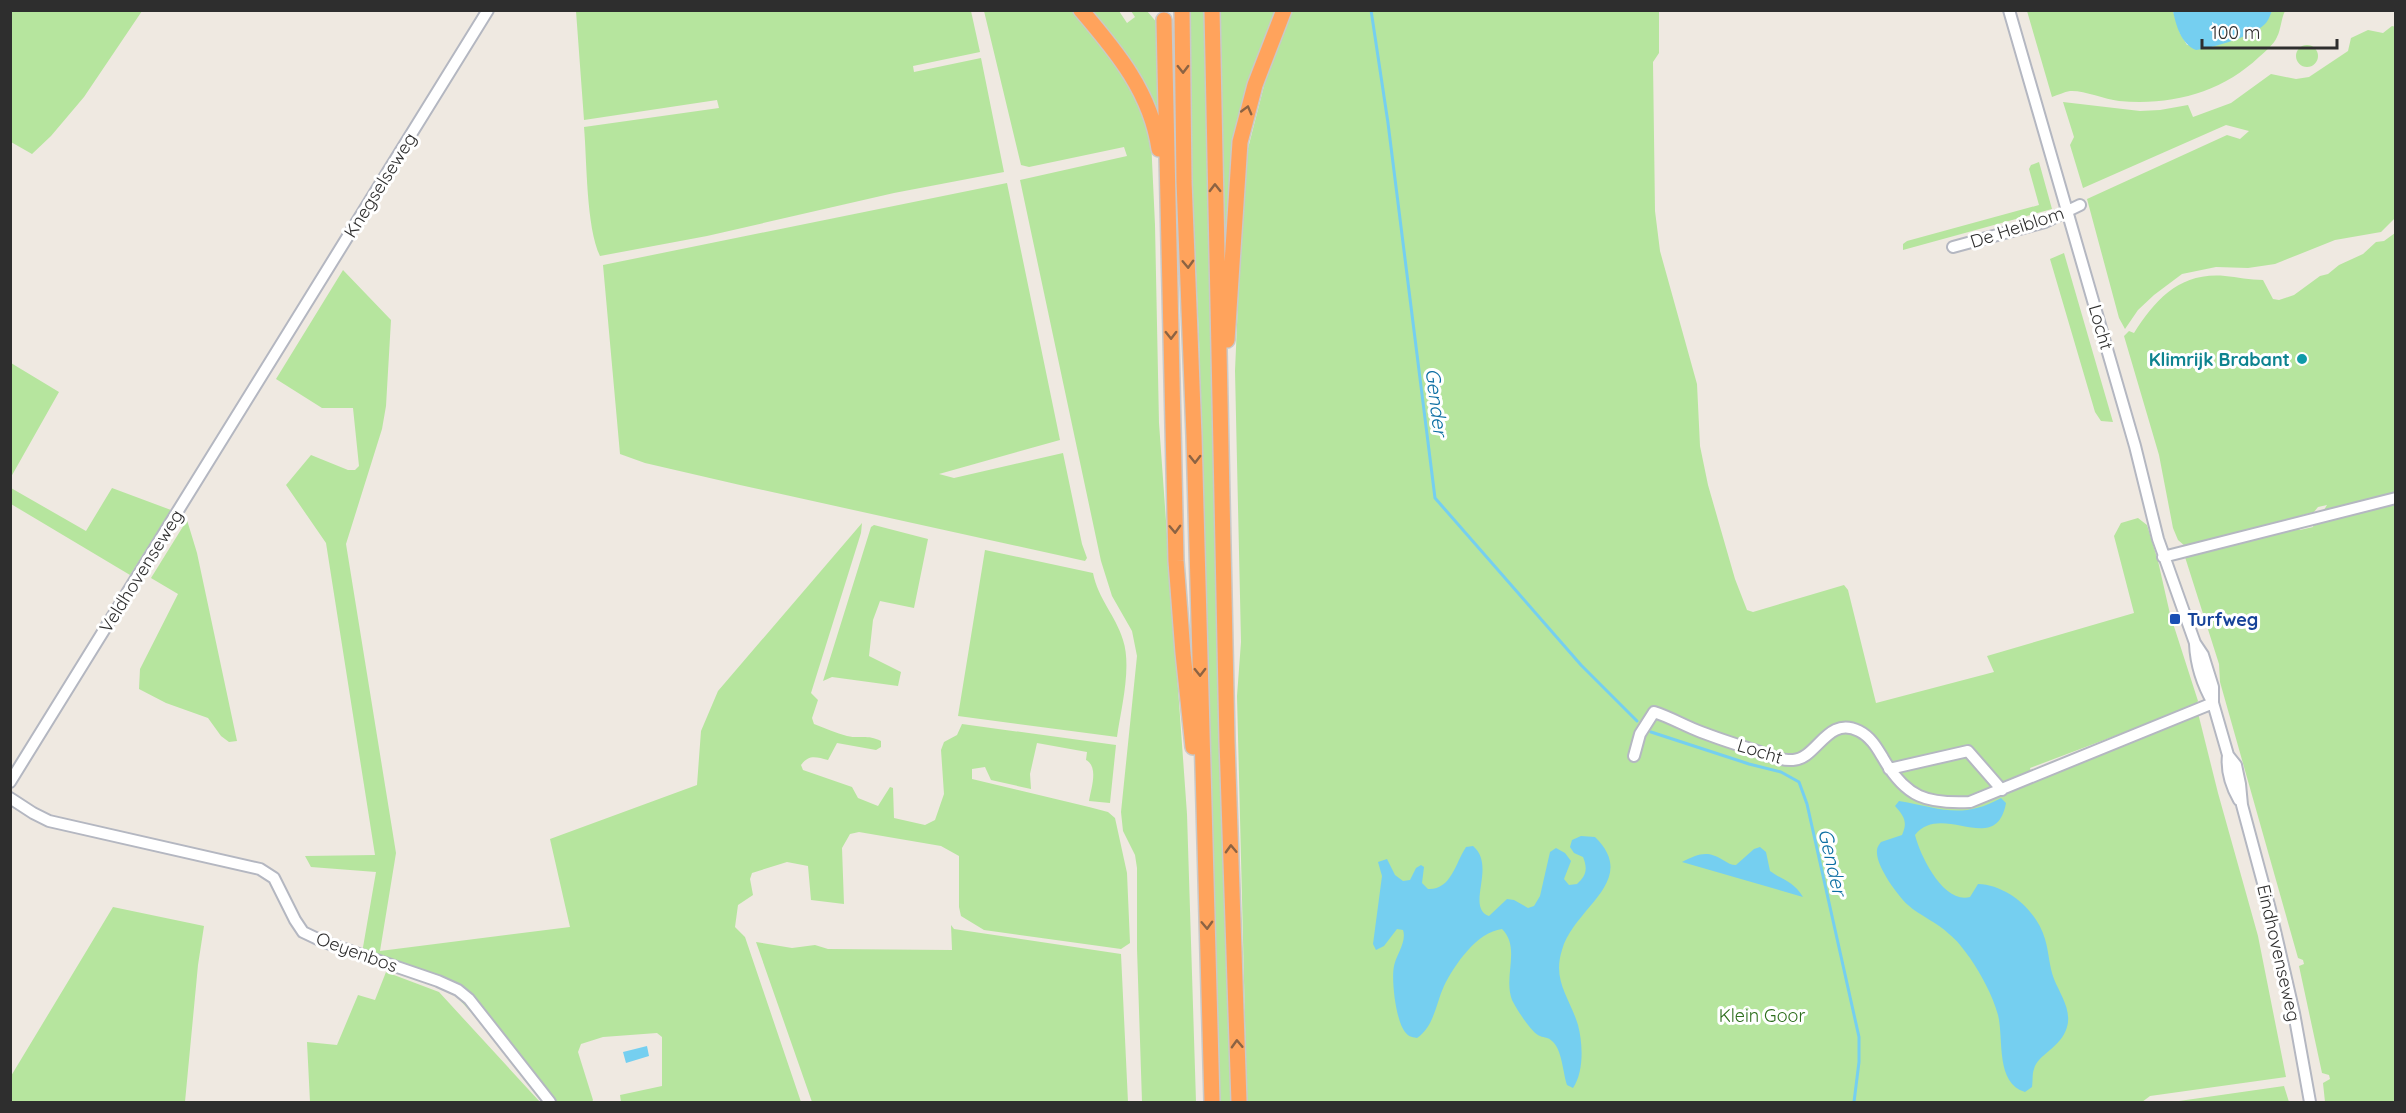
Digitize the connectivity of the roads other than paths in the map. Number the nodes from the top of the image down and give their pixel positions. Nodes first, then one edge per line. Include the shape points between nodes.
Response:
1 (488, 10) edge
2 (1081, 10) edge
3 (1182, 10) edge
4 (1212, 10) edge
5 (1284, 10) edge
6 (2009, 10) edge
7 (1164, 20) dead end
8 (2080, 204) dead end
9 (2067, 211) junction
10 (1168, 214) junction
11 (1953, 248) dead end
12 (272, 360) joint
13 (1220, 393) junction
14 (2396, 498) edge
15 (2163, 557) junction
16 (2213, 703) junction
17 (1634, 756) dead end
18 (1889, 769) junction
19 (10, 782) edge
20 (2002, 790) junction
21 (10, 798) edge
22 (1203, 803) junction
23 (550, 1102) edge
24 (1212, 1102) edge
25 (1239, 1102) edge
26 (2310, 1102) edge

1 - 12 street, Knegselseweg
2 - 10 highway via 1120,57 1146,103 1158,144
3 -> 22 highway
13 -> 4 highway
13 -> 5 highway via 1230,315 1240,142 1255,86
6 - 9 street, Locht
7 - 10 highway
8 - 9 street, De Heiblom
9 - 11 street, De Heiblom via 2045,222
9 - 15 street, Locht
10 -> 22 highway via 1176,561 1191,728
12 - 19 street, Veldhovenseweg
25 -> 13 highway
14 - 15 street
15 - 16 street, Locht
16 - 20 street, Locht
16 - 26 street, Eindhovenseweg via 2228,755 2226,767 2242,805 2270,909
17 - 18 street, Locht via 1640,734 1654,712 1723,740 1792,760 1803,758 1830,733 1846,728 1859,731 1873,742
18 - 20 street, Locht via 1910,792 1932,801 1970,802
18 - 20 street via 1968,750
21 - 23 street, Oeyenbos via 49,820 260,869 274,878 303,932 458,990
22 -> 24 highway

